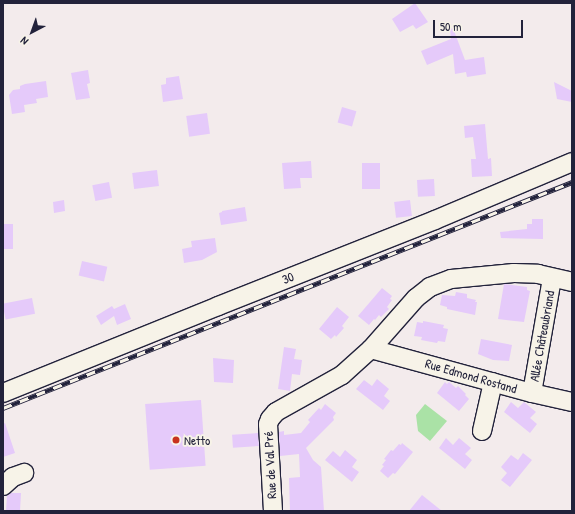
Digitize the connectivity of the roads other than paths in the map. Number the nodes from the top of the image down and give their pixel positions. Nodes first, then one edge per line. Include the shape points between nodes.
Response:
1 (572, 162) edge
2 (552, 278) junction
3 (572, 282) edge
4 (371, 349) junction
5 (493, 382) junction
6 (3, 393) edge
7 (532, 393) junction
8 (572, 402) edge
9 (482, 430) dead end
10 (24, 473) dead end
11 (3, 486) edge
12 (273, 511) edge

1 - 6 street, 30 via 435,220
2 - 3 street
2 - 4 street via 538,274 514,273 441,282 416,298
2 - 7 street, Allée Châteaubriand
4 - 5 street, Rue Edmond Rostand
4 - 12 street, Rue de Val Pré via 342,374 276,412 270,419 268,424
5 - 7 street, Rue Edmond Rostand
5 - 9 street
7 - 8 street, Rue Edmond Rostand
10 - 11 street via 13,477

